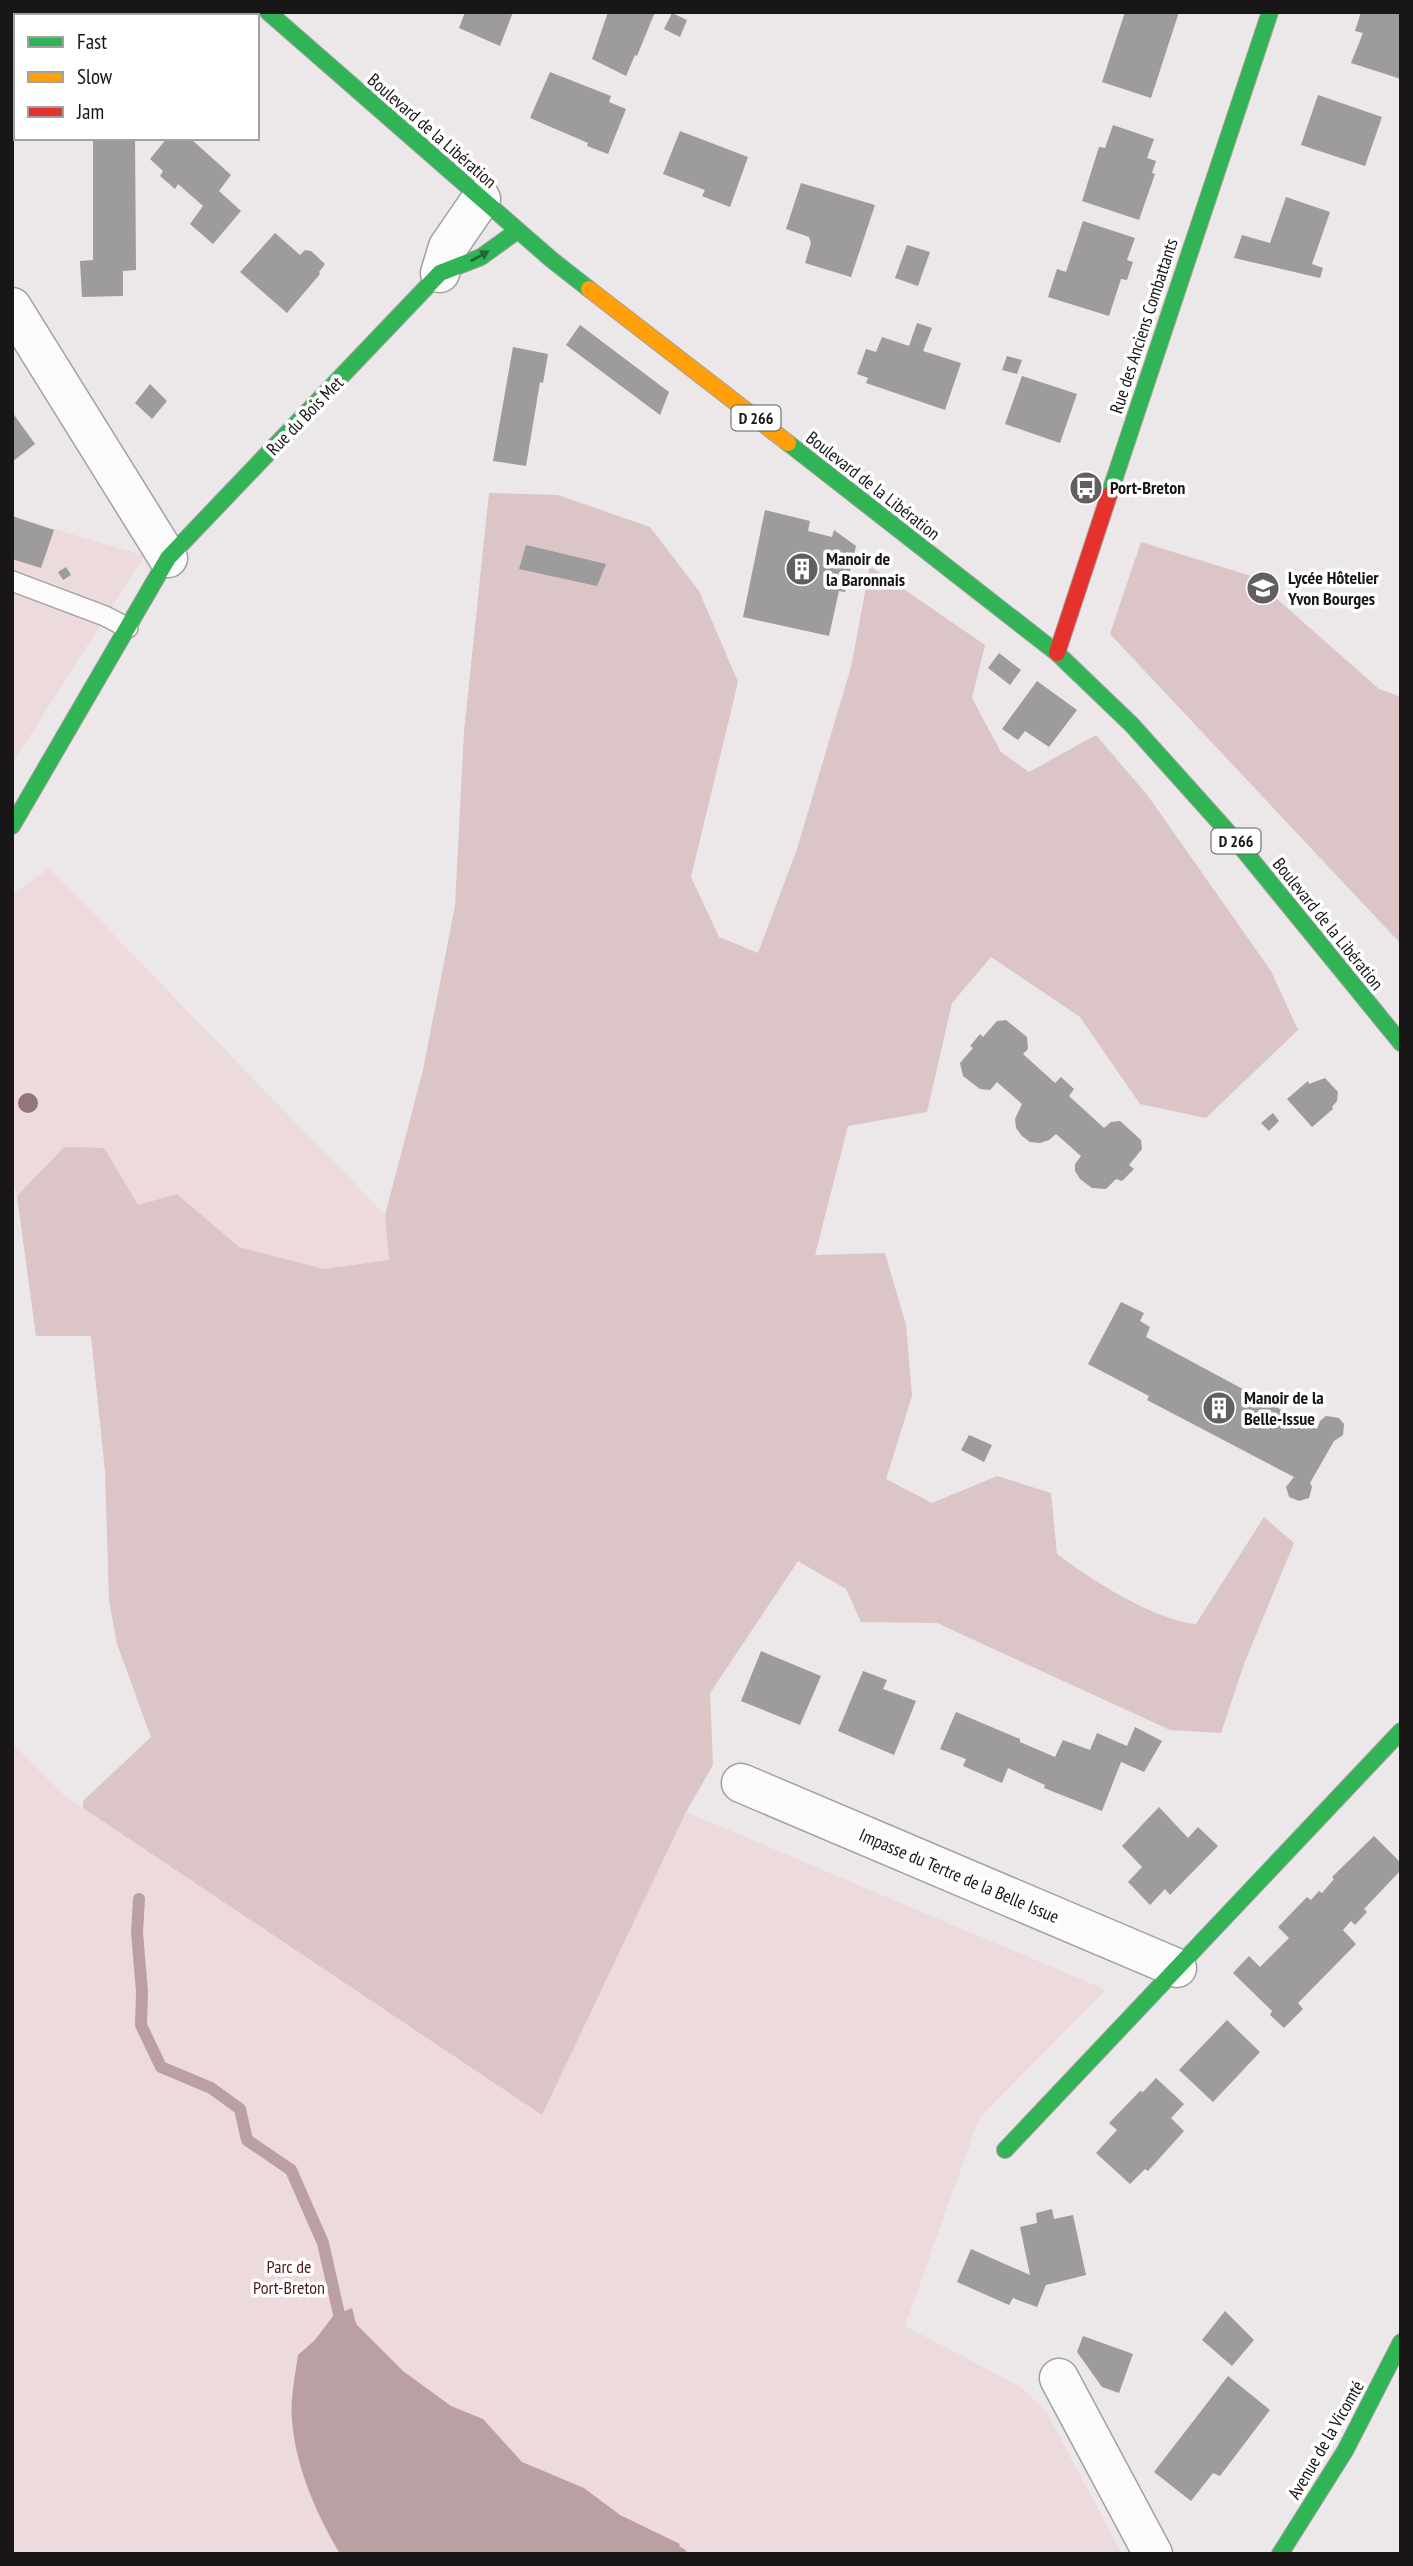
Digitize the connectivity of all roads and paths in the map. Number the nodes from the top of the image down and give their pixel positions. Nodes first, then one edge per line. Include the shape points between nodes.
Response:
1 (268, 12) edge
2 (1270, 12) edge
3 (481, 199) junction
4 (517, 231) junction
5 (440, 273) junction
6 (12, 307) edge
7 (168, 558) junction
8 (12, 580) edge
9 (128, 628) junction
10 (1057, 653) junction
11 (12, 826) edge
12 (1401, 1043) edge
13 (1401, 1731) edge
14 (741, 1783) dead end
15 (1177, 1968) junction
16 (1005, 2150) dead end
17 (1401, 2343) edge
18 (1059, 2378) dead end
19 (1153, 2554) edge
20 (1280, 2554) edge

1 - 3 main road, Boulevard de la Libération / D 266
2 - 10 main road, Rue des Anciens Combattants
3 - 4 main road, Boulevard de la Libération / D 266
3 - 5 street, Rue du Bois Met via 448,247
5 -> 4 main road, Rue du Bois Met via 481,257
4 - 10 main road, Boulevard de la Libération / D 266
5 - 7 main road, Rue du Bois Met
6 - 7 street
7 - 9 main road, Rue du Bois Met
8 - 9 lane
9 - 11 main road, Rue du Bois Met
10 - 12 main road, Boulevard de la Libération / D 266 via 1132,725 1237,842
13 - 15 main road
14 - 15 street, Impasse du Tertre de la Belle Issue
15 - 16 main road
17 - 20 main road, Avenue de la Vicomté via 1342,2455
18 - 19 street

